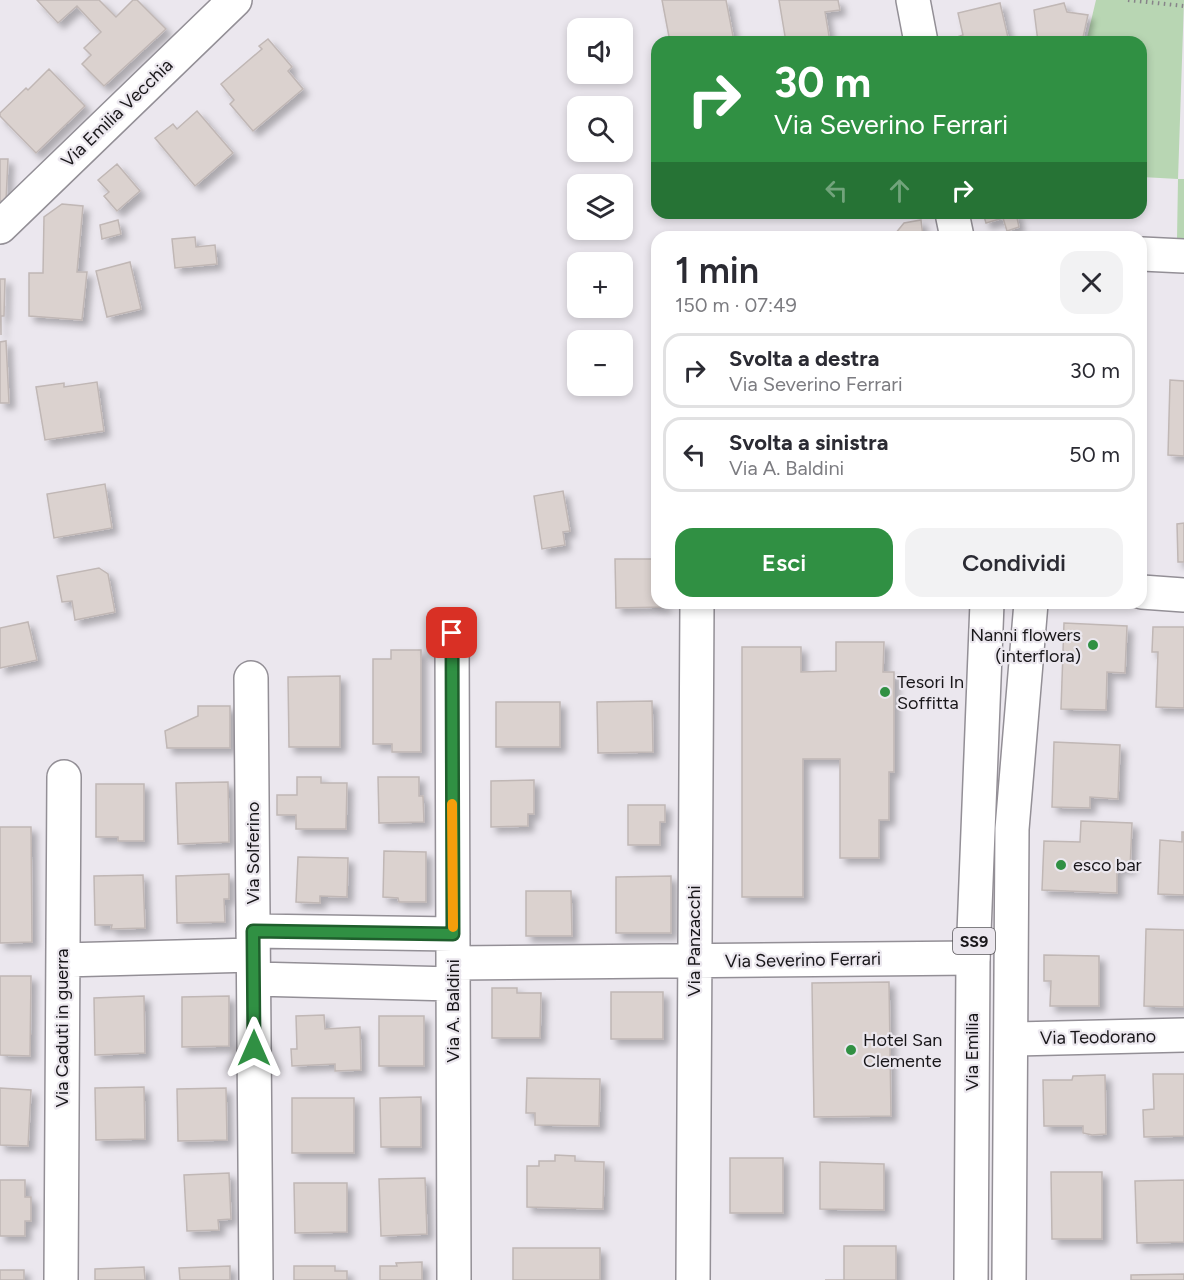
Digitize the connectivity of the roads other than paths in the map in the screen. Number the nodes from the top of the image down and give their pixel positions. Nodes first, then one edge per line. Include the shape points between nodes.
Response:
1 (235, 0) edge
2 (913, 0) edge
3 (920, 36) edge
4 (0, 226) edge
5 (1147, 254) edge
6 (1184, 256) edge
7 (1147, 592) edge
8 (1184, 594) edge
9 (697, 609) edge
10 (987, 609) edge
11 (1030, 609) edge
12 (452, 633) dead end
13 (251, 678) dead end
14 (64, 777) dead end
15 (979, 824) junction
16 (1012, 829) junction
17 (254, 955) junction
18 (973, 958) junction
19 (63, 960) junction
20 (453, 960) junction
21 (694, 961) junction
22 (1184, 1035) edge
23 (1012, 1039) junction
24 (61, 1280) edge
25 (256, 1280) edge
26 (454, 1280) edge
27 (693, 1280) edge
28 (971, 1280) edge
29 (1009, 1280) edge

1 - 4 street, Via Emilia Vecchia
2 - 3 street
5 - 6 street
7 - 8 street
9 - 21 street, Via Panzacchi
10 - 15 street, Via Emilia / SS9
11 - 16 street
12 - 20 street, Via A. Baldini
13 - 17 street, Via Solferino
14 - 19 street, Via Caduti in guerra
15 - 16 street
15 - 18 street, Via Emilia / SS9
16 - 23 street
17 - 19 street, Via Severino Ferrari
17 - 20 street, Via Severino Ferrari
17 - 20 street, Via Severino Ferrari
17 - 25 street, Via Solferino
18 - 21 street, Via Severino Ferrari
18 - 28 street, Via Emilia / SS9
19 - 24 street, Via Caduti in guerra
20 - 21 street, Via Severino Ferrari
20 - 26 street, Via A. Baldini
21 - 27 street, Via Panzacchi
22 - 23 street, Via Teodorano
23 - 29 street

